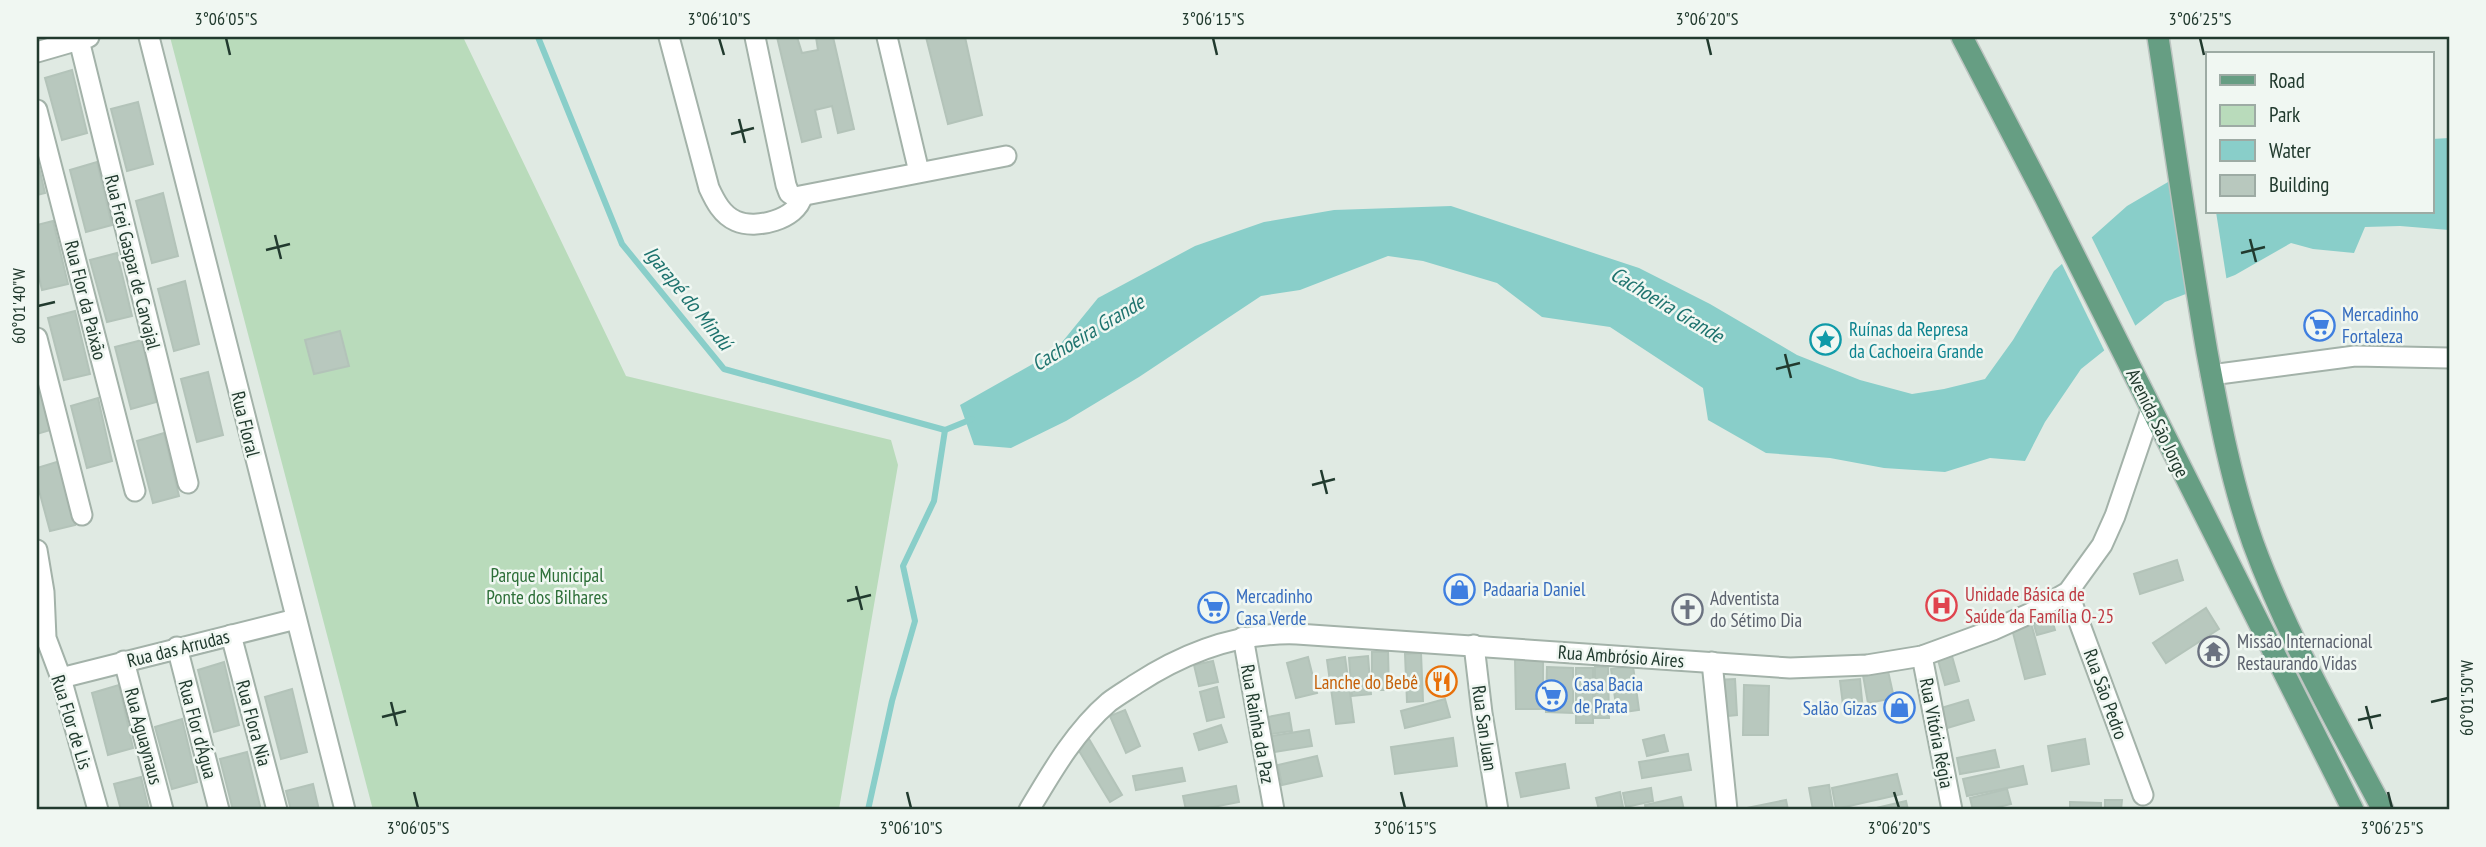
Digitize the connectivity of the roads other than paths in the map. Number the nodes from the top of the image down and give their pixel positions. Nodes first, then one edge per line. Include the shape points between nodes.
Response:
1 (149, 37) edge
2 (669, 37) edge
3 (755, 37) edge
4 (887, 37) edge
5 (1962, 37) edge
6 (2158, 37) edge
7 (84, 38) edge
8 (37, 52) edge
9 (37, 110) edge
10 (1006, 156) dead end
11 (919, 172) junction
12 (802, 197) junction
13 (37, 338) edge
14 (2449, 358) edge
15 (2211, 375) junction
16 (2151, 410) junction
17 (188, 484) dead end
18 (135, 491) dead end
19 (82, 514) dead end
20 (37, 550) edge
21 (2068, 592) junction
22 (296, 619) junction
23 (231, 635) junction
24 (1243, 637) junction
25 (1474, 645) junction
26 (177, 648) junction
27 (1922, 656) junction
28 (124, 661) junction
29 (1712, 662) junction
30 (61, 678) junction
31 (2143, 795) dead end
32 (1036, 805) edge
33 (98, 810) edge
34 (163, 810) edge
35 (219, 810) edge
36 (277, 810) edge
37 (345, 810) edge
38 (1274, 810) edge
39 (1498, 810) edge
40 (1727, 810) edge
41 (1952, 810) edge
42 (2353, 810) edge
43 (2383, 810) edge

1 - 22 street, Rua Floral
2 - 12 street via 715,202 738,222 756,223 796,211
3 - 12 street via 786,186 789,193
4 - 11 street
5 - 16 main road, Avenida São Jorge
6 - 15 main road
7 - 8 street
7 - 17 street, Rua Frei Gaspar de Carvajal
9 - 18 street, Rua Flor da Paixão
10 - 11 street
11 - 12 street
13 - 19 street
14 - 15 street via 2355,356
15 - 43 main road via 2252,541 2300,651
16 - 21 street, Rua Ambrósio Aires via 2102,545
16 - 42 main road, Avenida São Jorge
20 - 30 street, Rua Flor de Lis via 46,638
21 - 27 street, Rua Ambrósio Aires via 1993,630
21 - 31 street, Rua São Pedro
22 - 23 street, Rua das Arrudas
22 - 37 street, Rua Floral
23 - 26 street, Rua das Arrudas
23 - 36 street, Rua Flora Nia
24 - 25 street, Rua Ambrósio Aires via 1276,633
24 - 32 street, Rua Ambrósio Aires via 1198,650 1109,703 1069,747
24 - 38 street, Rua Rainha da Paz
25 - 29 street, Rua Ambrósio Aires
25 - 39 street, Rua San Juan
26 - 28 street, Rua das Arrudas
26 - 35 street, Rua Flor d'Água
27 - 29 street, Rua Ambrósio Aires via 1867,665 1790,668
27 - 41 street, Rua Vitória Régia
28 - 30 street, Rua das Arrudas
28 - 34 street, Rua Aguaynaus
29 - 40 street
30 - 33 street, Rua Flor de Lis

